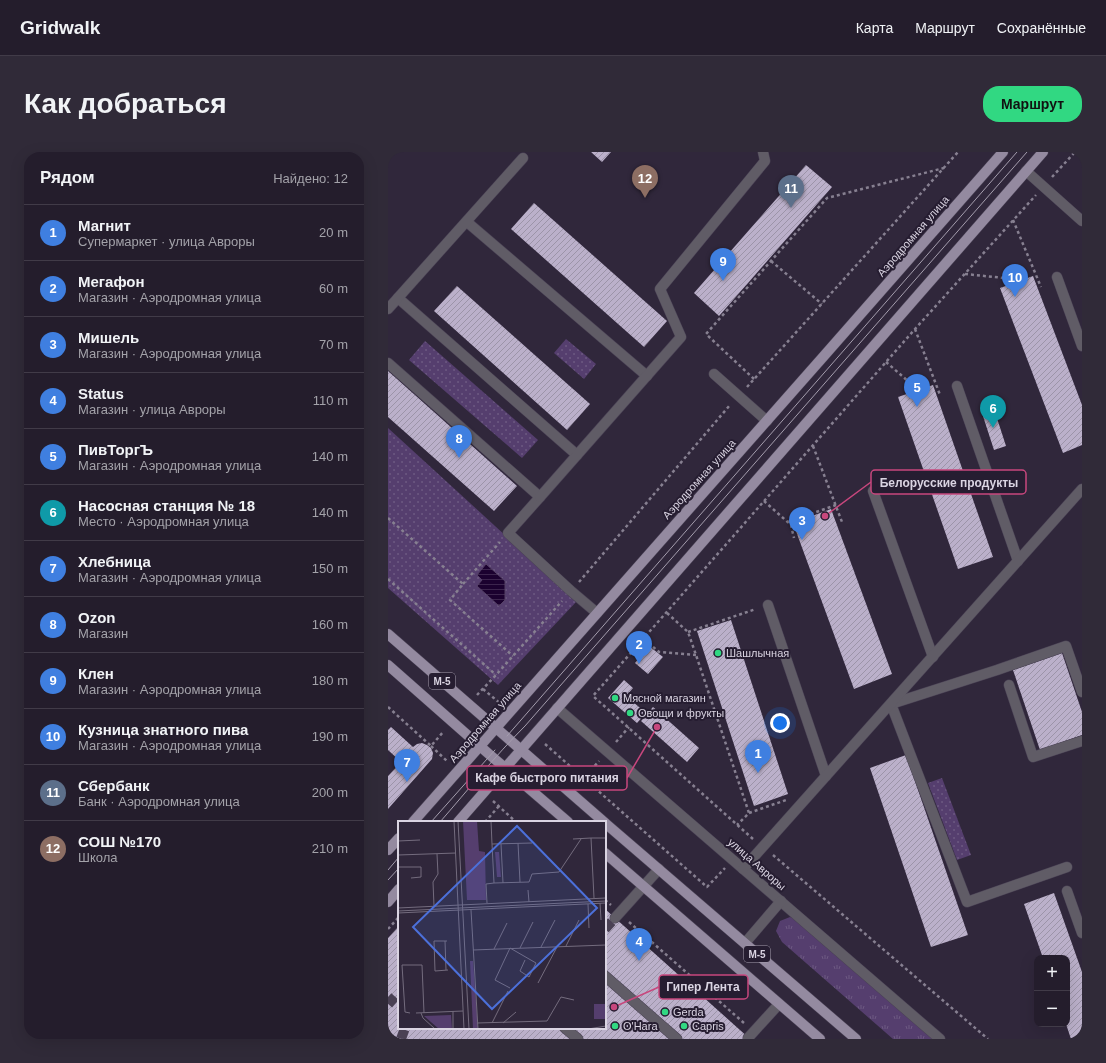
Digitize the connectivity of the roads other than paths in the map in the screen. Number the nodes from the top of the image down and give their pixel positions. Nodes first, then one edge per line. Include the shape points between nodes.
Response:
1 (763, 152) edge
2 (1003, 152) edge
3 (1043, 152) edge
4 (523, 158) dead end
5 (1026, 171) junction
6 (1082, 221) edge
7 (467, 222) junction
8 (1057, 277) dead end
9 (398, 298) junction
10 (388, 309) edge
11 (1082, 346) edge
12 (388, 363) edge
13 (714, 374) dead end
14 (647, 376) junction
15 (957, 386) dead end
16 (767, 421) junction
17 (577, 455) junction
18 (1082, 489) edge
19 (873, 491) dead end
20 (540, 497) junction
21 (1018, 560) junction
22 (768, 605) road end
23 (597, 613) junction
24 (388, 634) edge
25 (933, 657) junction
26 (388, 665) edge
27 (1009, 685) dead end
28 (1082, 692) edge
29 (891, 704) junction
30 (557, 708) junction
31 (495, 728) junction
32 (1082, 741) edge
33 (480, 746) junction
34 (521, 750) junction
35 (505, 768) junction
36 (826, 776) junction
37 (414, 821) edge
38 (459, 821) edge
39 (567, 821) edge
40 (604, 821) edge
41 (606, 823) edge
42 (398, 839) edge
43 (388, 850) edge
44 (606, 854) edge
45 (1068, 867) dead end
46 (659, 869) junction
47 (744, 869) junction
48 (643, 886) junction
49 (398, 890) edge
50 (1067, 891) dead end
51 (388, 902) edge
52 (781, 902) junction
53 (617, 916) tunnel mouth
54 (1082, 933) edge
55 (744, 943) junction
56 (606, 977) edge
57 (779, 1004) junction
58 (566, 1029) edge
59 (751, 1035) edge
60 (578, 1039) edge
61 (677, 1039) edge
62 (820, 1039) edge
63 (856, 1039) edge
64 (940, 1039) edge

1 - 14 lane via 765,161 660,289 681,338
2 - 16 main road, Аэродромная улица
3 - 5 main road
4 - 7 lane
5 - 6 lane
5 - 30 main road
7 - 9 lane
7 - 14 lane
8 - 11 lane
9 - 10 lane
9 - 17 lane
12 - 20 lane
13 - 16 lane
14 - 17 lane
15 - 21 lane
16 - 23 main road, Аэродромная улица
17 - 20 lane
18 - 21 lane
19 - 25 lane
20 - 23 lane via 508,533
21 - 25 lane
22 - 36 lane
23 - 31 main road, Аэродромная улица
24 - 31 main road, М-5
25 - 29 lane
26 - 33 main road, М-5
27 - 32 lane via 1033,757
28 - 29 lane via 1066,646
29 - 36 lane
29 - 45 lane via 967,902
30 - 34 main road
30 - 47 lane, улица Авроры
31 - 33 main road, Аэродромная улица
31 - 34 main road, М-5
33 - 35 main road, М-5
33 - 37 main road, Аэродромная улица
34 - 35 main road
34 - 40 main road, М-5
35 - 38 main road
35 - 39 main road, М-5
36 - 47 lane
41 - 46 main road, М-5
42 - 43 main road
44 - 48 main road, М-5
46 - 48 lane
46 - 55 main road, М-5
47 - 52 lane, улица Авроры
48 - 53 lane
48 - 57 main road, М-5
49 - 51 main road
50 - 54 lane
52 - 55 lane
52 - 64 lane, улица Авроры
55 - 63 main road, М-5
56 - 61 lane
57 - 59 lane
57 - 62 main road, М-5
58 - 60 lane

